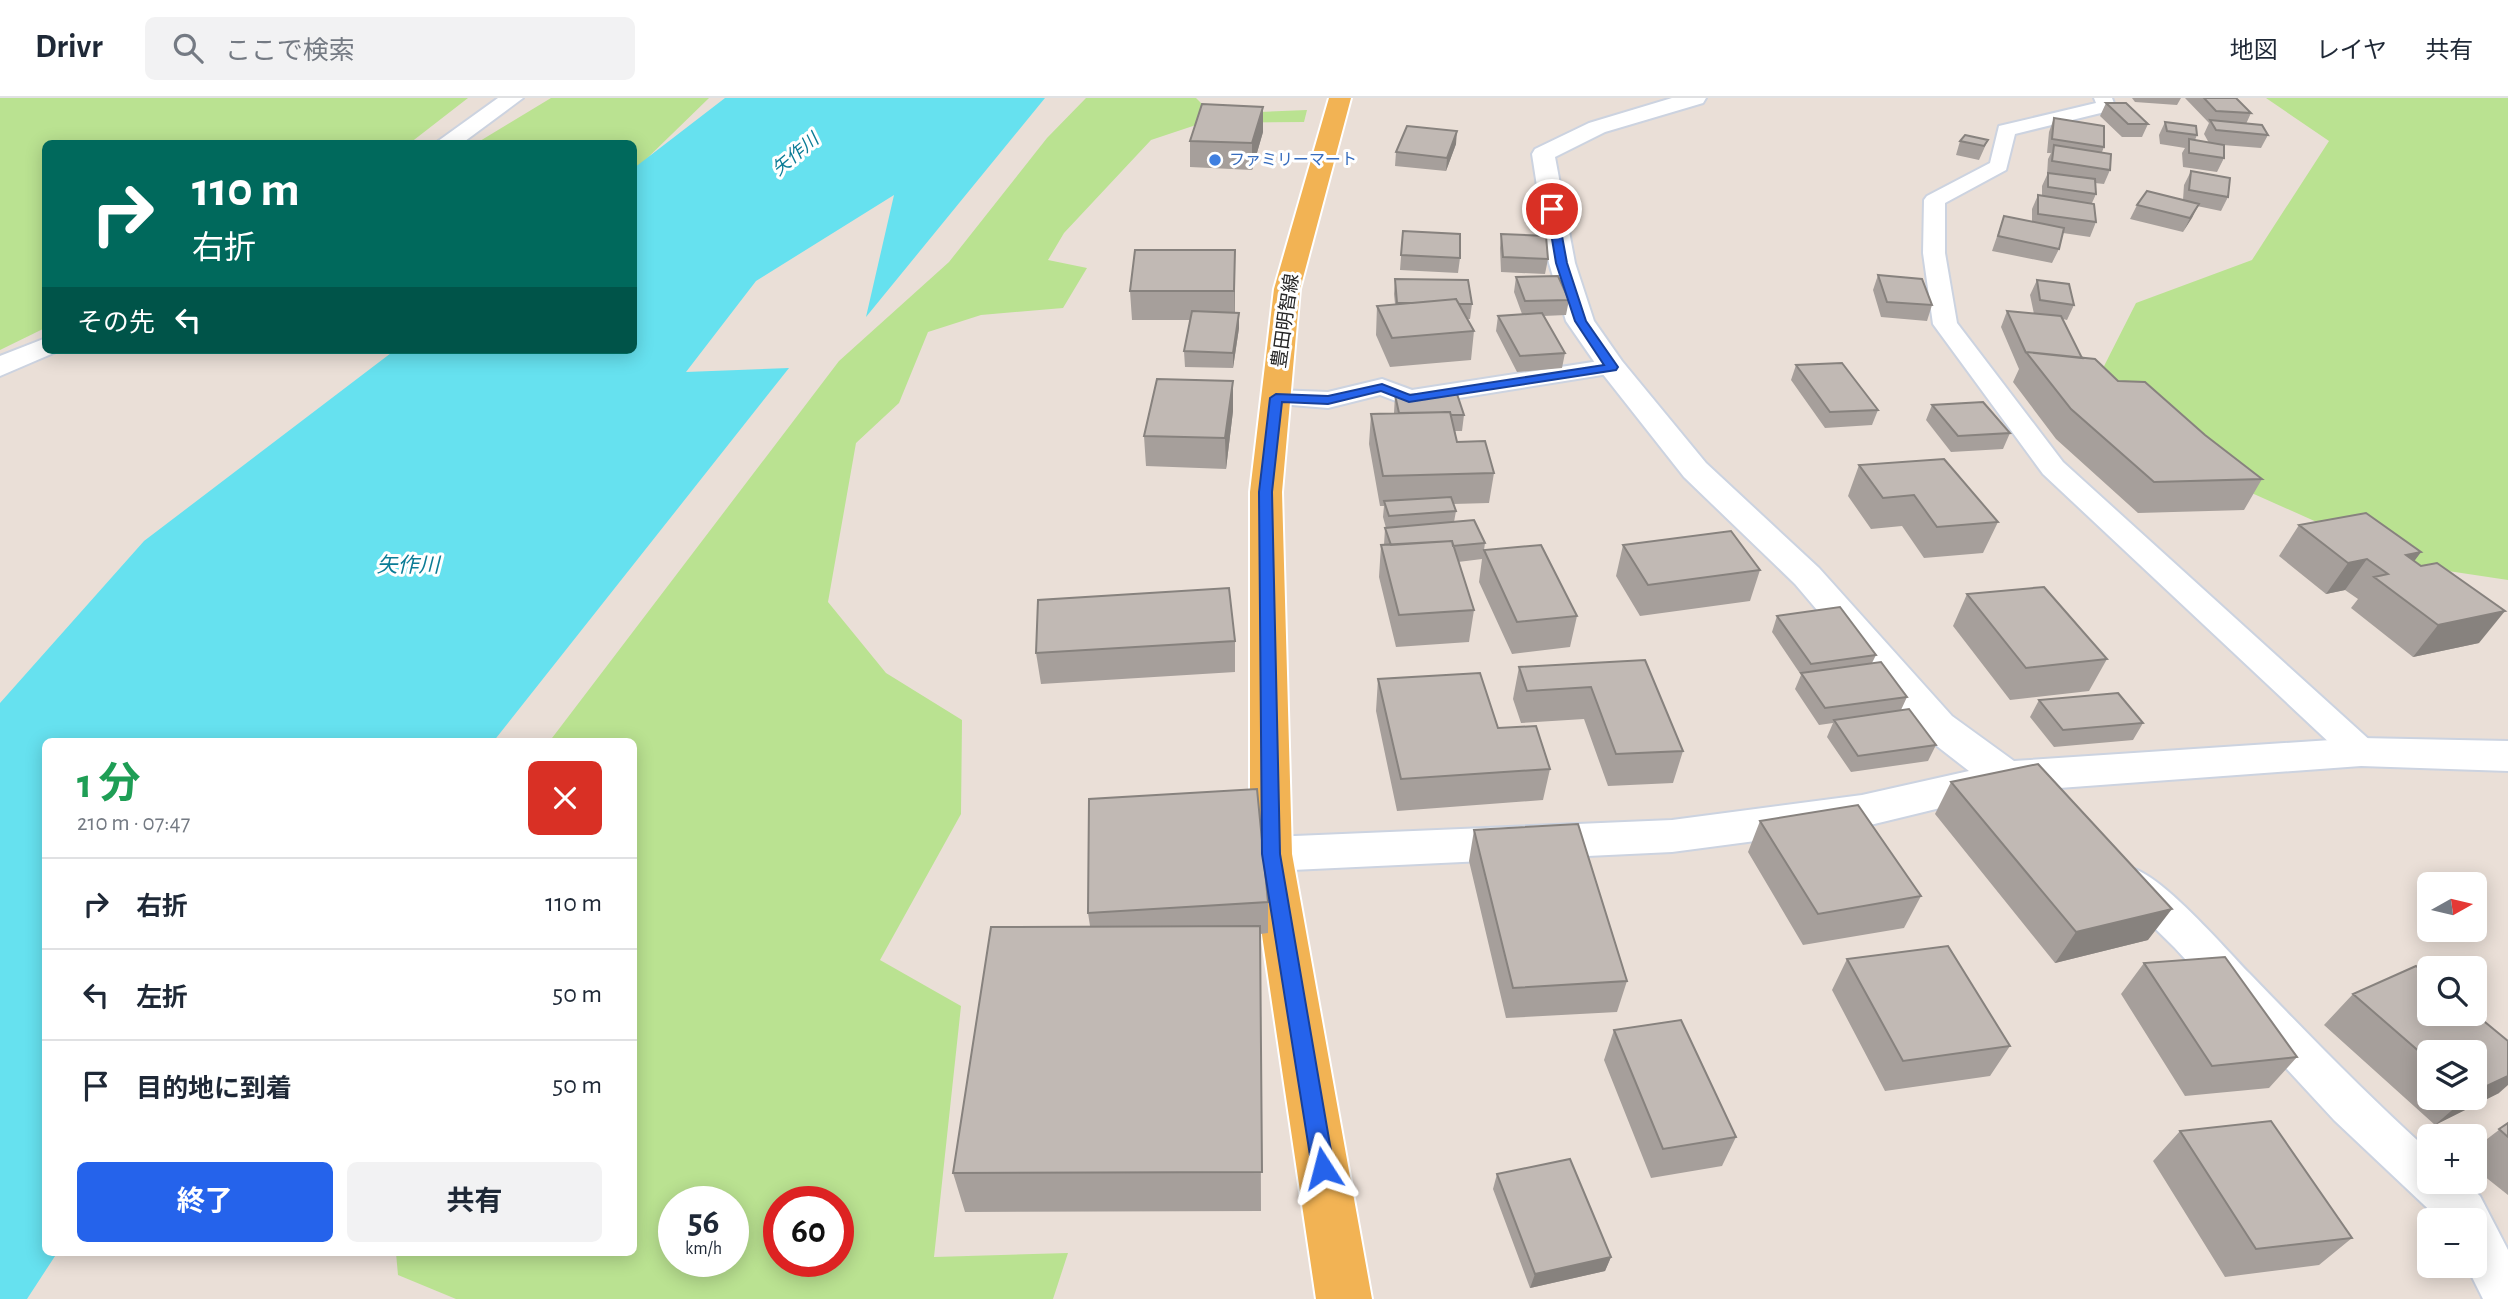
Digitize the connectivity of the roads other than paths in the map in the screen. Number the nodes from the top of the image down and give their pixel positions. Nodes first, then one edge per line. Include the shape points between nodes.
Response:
1 (512, 98) edge
2 (1340, 98) edge
3 (1695, 98) edge
4 (2103, 98) edge
5 (451, 140) edge
6 (42, 348) edge
7 (0, 367) edge
8 (1612, 367) junction
9 (1276, 398) junction
10 (2361, 752) junction
11 (2508, 755) edge
12 (2006, 777) junction
13 (2059, 814) edge
14 (1271, 854) junction
15 (2109, 860) edge
16 (2417, 1168) edge
17 (2445, 1194) edge
18 (2460, 1208) edge
19 (2487, 1258) edge
20 (1344, 1299) edge
21 (2508, 1299) edge

1 - 5 street
2 - 9 main road, 豊田明智線 via 1287,289
3 - 8 street via 1596,130 1543,154 1562,263 1580,321
4 - 10 lane via 2106,106 2006,130 1998,166 1934,200 1934,253 1945,324 2053,468
6 - 7 street
8 - 9 lane via 1409,398 1382,387 1328,400
8 - 12 street via 1695,470 1807,576 1938,726
9 - 14 main road, 豊田明智線 via 1266,492
10 - 11 street
10 - 12 street
12 - 13 lane via 2040,795
12 - 14 street via 1862,811 1672,836
14 - 20 main road, 豊田明智線
15 - 16 lane
17 - 18 lane
19 - 21 lane

